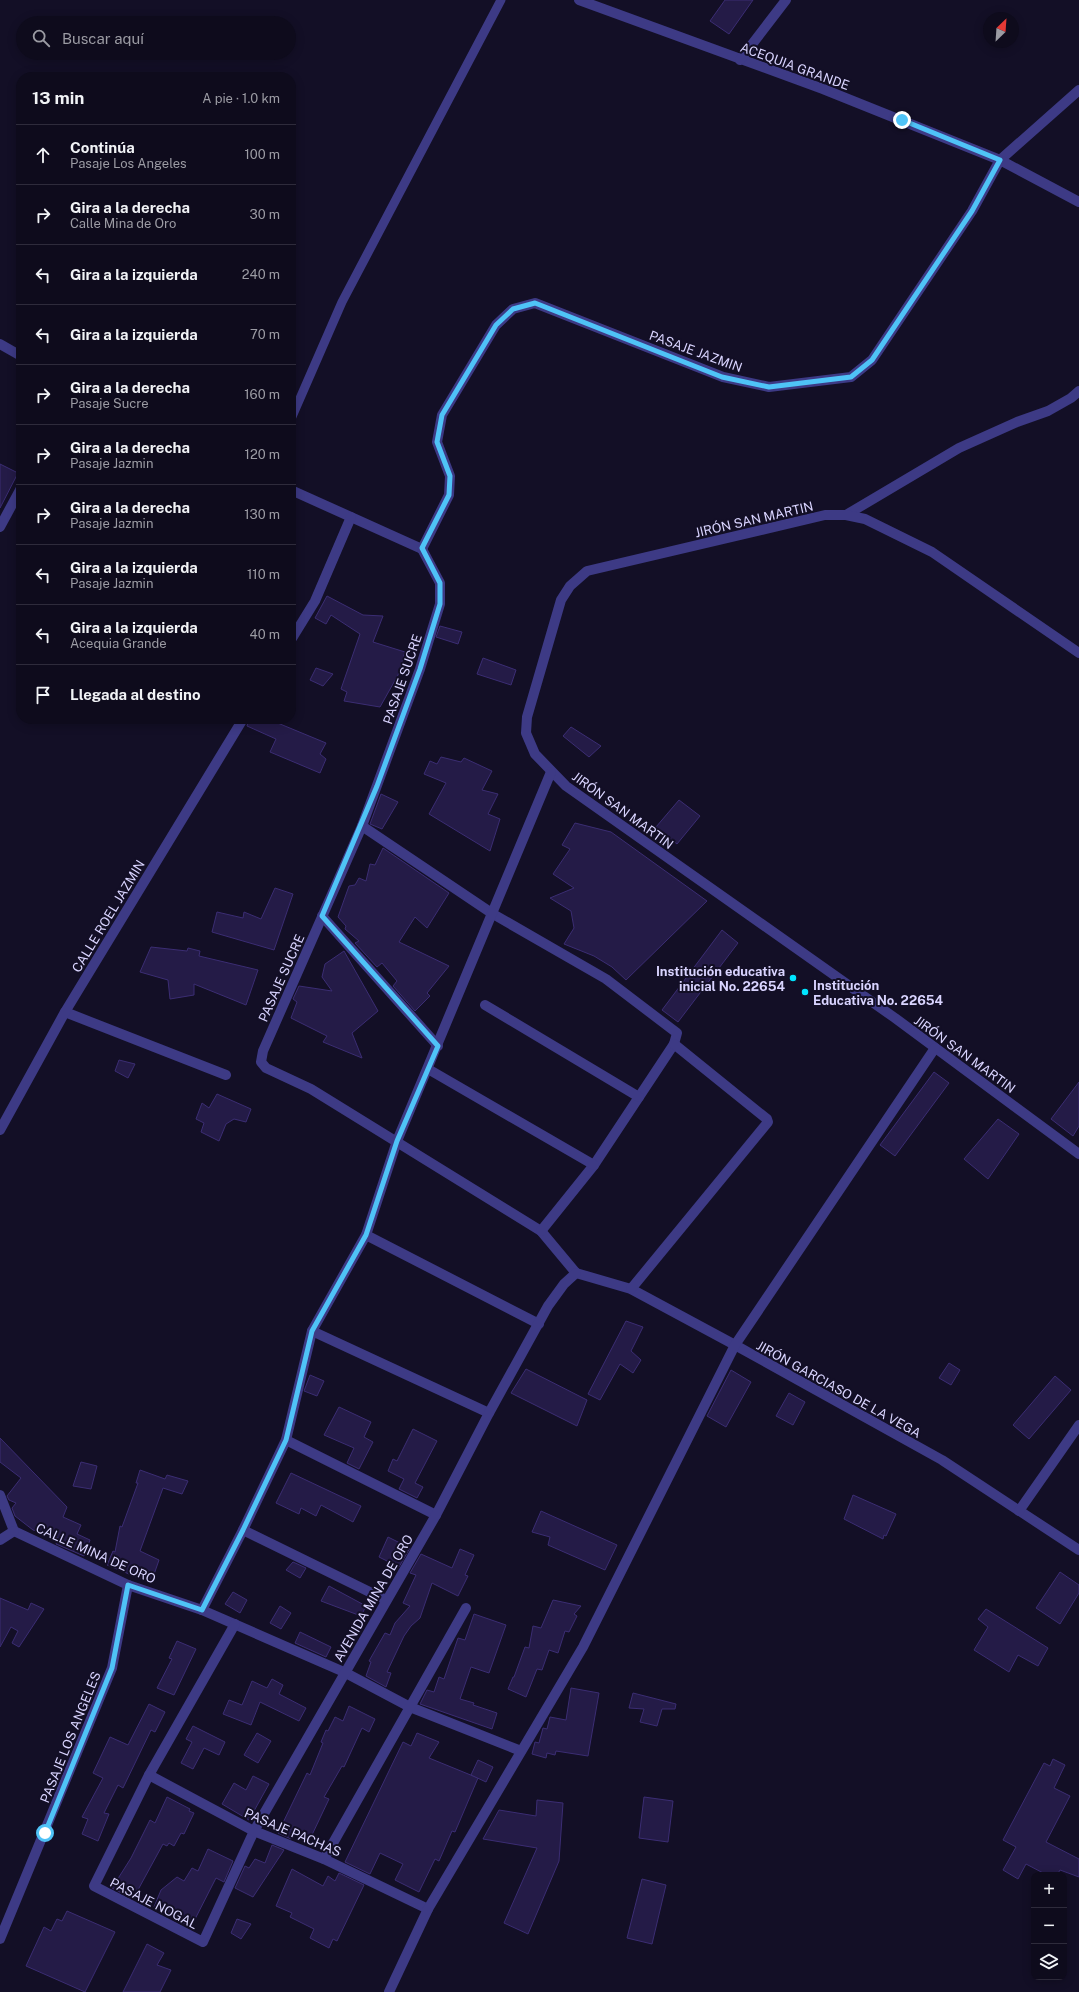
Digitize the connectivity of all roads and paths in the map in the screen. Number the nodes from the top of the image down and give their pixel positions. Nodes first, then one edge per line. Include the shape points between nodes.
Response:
1 (501, 0) edge
2 (579, 0) edge
3 (786, 0) edge
4 (740, 60) junction
5 (1079, 90) edge
6 (1000, 160) junction
7 (1079, 202) edge
8 (0, 344) edge
9 (16, 353) edge
10 (1079, 391) edge
11 (296, 408) edge
12 (296, 492) edge
13 (16, 497) edge
14 (846, 515) junction
15 (351, 517) junction
16 (0, 527) edge
17 (422, 548) junction
18 (296, 632) edge
19 (1079, 653) edge
20 (240, 724) edge
21 (551, 772) junction
22 (362, 826) junction
23 (493, 914) junction
24 (322, 916) junction
25 (485, 1005) dead end
26 (65, 1012) junction
27 (674, 1044) junction
28 (438, 1046) junction
29 (936, 1048) junction
30 (428, 1069) junction
31 (226, 1075) dead end
32 (639, 1097) junction
33 (0, 1130) edge
34 (397, 1141) junction
35 (1079, 1154) edge
36 (594, 1165) junction
37 (541, 1231) junction
38 (366, 1235) junction
39 (576, 1273) junction
40 (631, 1289) junction
41 (538, 1324) junction
42 (312, 1331) junction
43 (735, 1346) junction
44 (489, 1413) junction
45 (1079, 1425) edge
46 (286, 1440) junction
47 (0, 1495) edge
48 (1019, 1511) junction
49 (436, 1515) junction
50 (243, 1530) junction
51 (14, 1531) junction
52 (0, 1540) edge
53 (1079, 1550) edge
54 (128, 1585) junction
55 (386, 1600) junction
56 (466, 1608) dead end
57 (202, 1610) junction
58 (235, 1624) junction
59 (344, 1672) junction
60 (410, 1707) junction
61 (521, 1750) junction
62 (149, 1775) junction
63 (254, 1831) junction
64 (324, 1859) junction
65 (428, 1909) junction
66 (0, 1939) edge
67 (203, 1942) joint
68 (389, 1992) edge

1 - 11 lane via 342,302
2 - 4 street, ACEQUIA GRANDE
3 - 4 street
4 - 6 street, ACEQUIA GRANDE via 823,89
5 - 6 street, PASAJE JAZMIN
6 - 7 street, ACEQUIA GRANDE
6 - 17 street, PASAJE JAZMIN via 972,211 872,360 851,377 769,387 722,377 535,303 513,309 496,325 442,415 437,442 450,476 449,495
8 - 9 street
10 - 14 street via 1048,411 959,448
12 - 15 street
13 - 16 street
14 - 19 street, JIRÓN SAN MARTIN via 865,519 932,552
14 - 21 street, JIRÓN SAN MARTIN via 824,515 587,571 570,586 561,600 527,717 526,734 535,754
15 - 17 street
15 - 18 street via 315,601
17 - 22 street, PASAJE SUCRE via 440,583 440,604 420,669
20 - 26 street, CALLE ROEL JAZMIN
21 - 23 street
21 - 29 street, JIRÓN SAN MARTIN via 566,786
22 - 23 street
22 - 24 street, PASAJE SUCRE
23 - 27 street via 606,979 677,1033
23 - 28 street
24 - 28 street
24 - 34 street, PASAJE SUCRE via 263,1051 261,1062 266,1068 311,1089
25 - 32 street
26 - 31 street
26 - 33 street, CALLE ROEL JAZMIN
27 - 32 street
27 - 40 street via 768,1122
28 - 30 street
29 - 35 street, JIRÓN SAN MARTIN
29 - 43 street
30 - 34 street
30 - 36 street
32 - 36 street
34 - 37 street, PASAJE SUCRE
34 - 38 street
36 - 37 street
37 - 39 street, PASAJE SUCRE
38 - 41 street
38 - 42 street
39 - 40 street, JIRÓN GARCIASO DE LA VEGA
39 - 41 street, AVENIDA MINA DE ORO via 564,1284
40 - 43 street, JIRÓN GARCIASO DE LA VEGA
41 - 44 street, AVENIDA MINA DE ORO
42 - 44 street
42 - 46 street
43 - 48 street, JIRÓN GARCIASO DE LA VEGA via 942,1460
43 - 61 street via 583,1647
44 - 49 street, AVENIDA MINA DE ORO
45 - 48 street
46 - 49 street
46 - 50 street
47 - 51 street
48 - 53 street, JIRÓN GARCIASO DE LA VEGA
49 - 55 street, AVENIDA MINA DE ORO
50 - 55 street
50 - 57 street
51 - 52 street
51 - 54 street, CALLE MINA DE ORO
54 - 57 street, CALLE MINA DE ORO
54 - 66 street, PASAJE LOS ANGELES via 112,1668
55 - 59 street, AVENIDA MINA DE ORO
56 - 60 street
57 - 58 street, CALLE MINA DE ORO
58 - 59 street, CALLE MINA DE ORO
58 - 62 street
59 - 60 street, CALLE MINA DE ORO
59 - 63 street, AVENIDA MINA DE ORO
60 - 61 street, CALLE MINA DE ORO
60 - 64 street
61 - 65 street
62 - 63 street, PASAJE PACHAS
62 - 67 street, PASAJE NOGAL via 94,1886
63 - 64 street, PASAJE PACHAS
63 - 67 street, AVENIDA MINA DE ORO
64 - 65 street, PASAJE PACHAS
65 - 68 street

